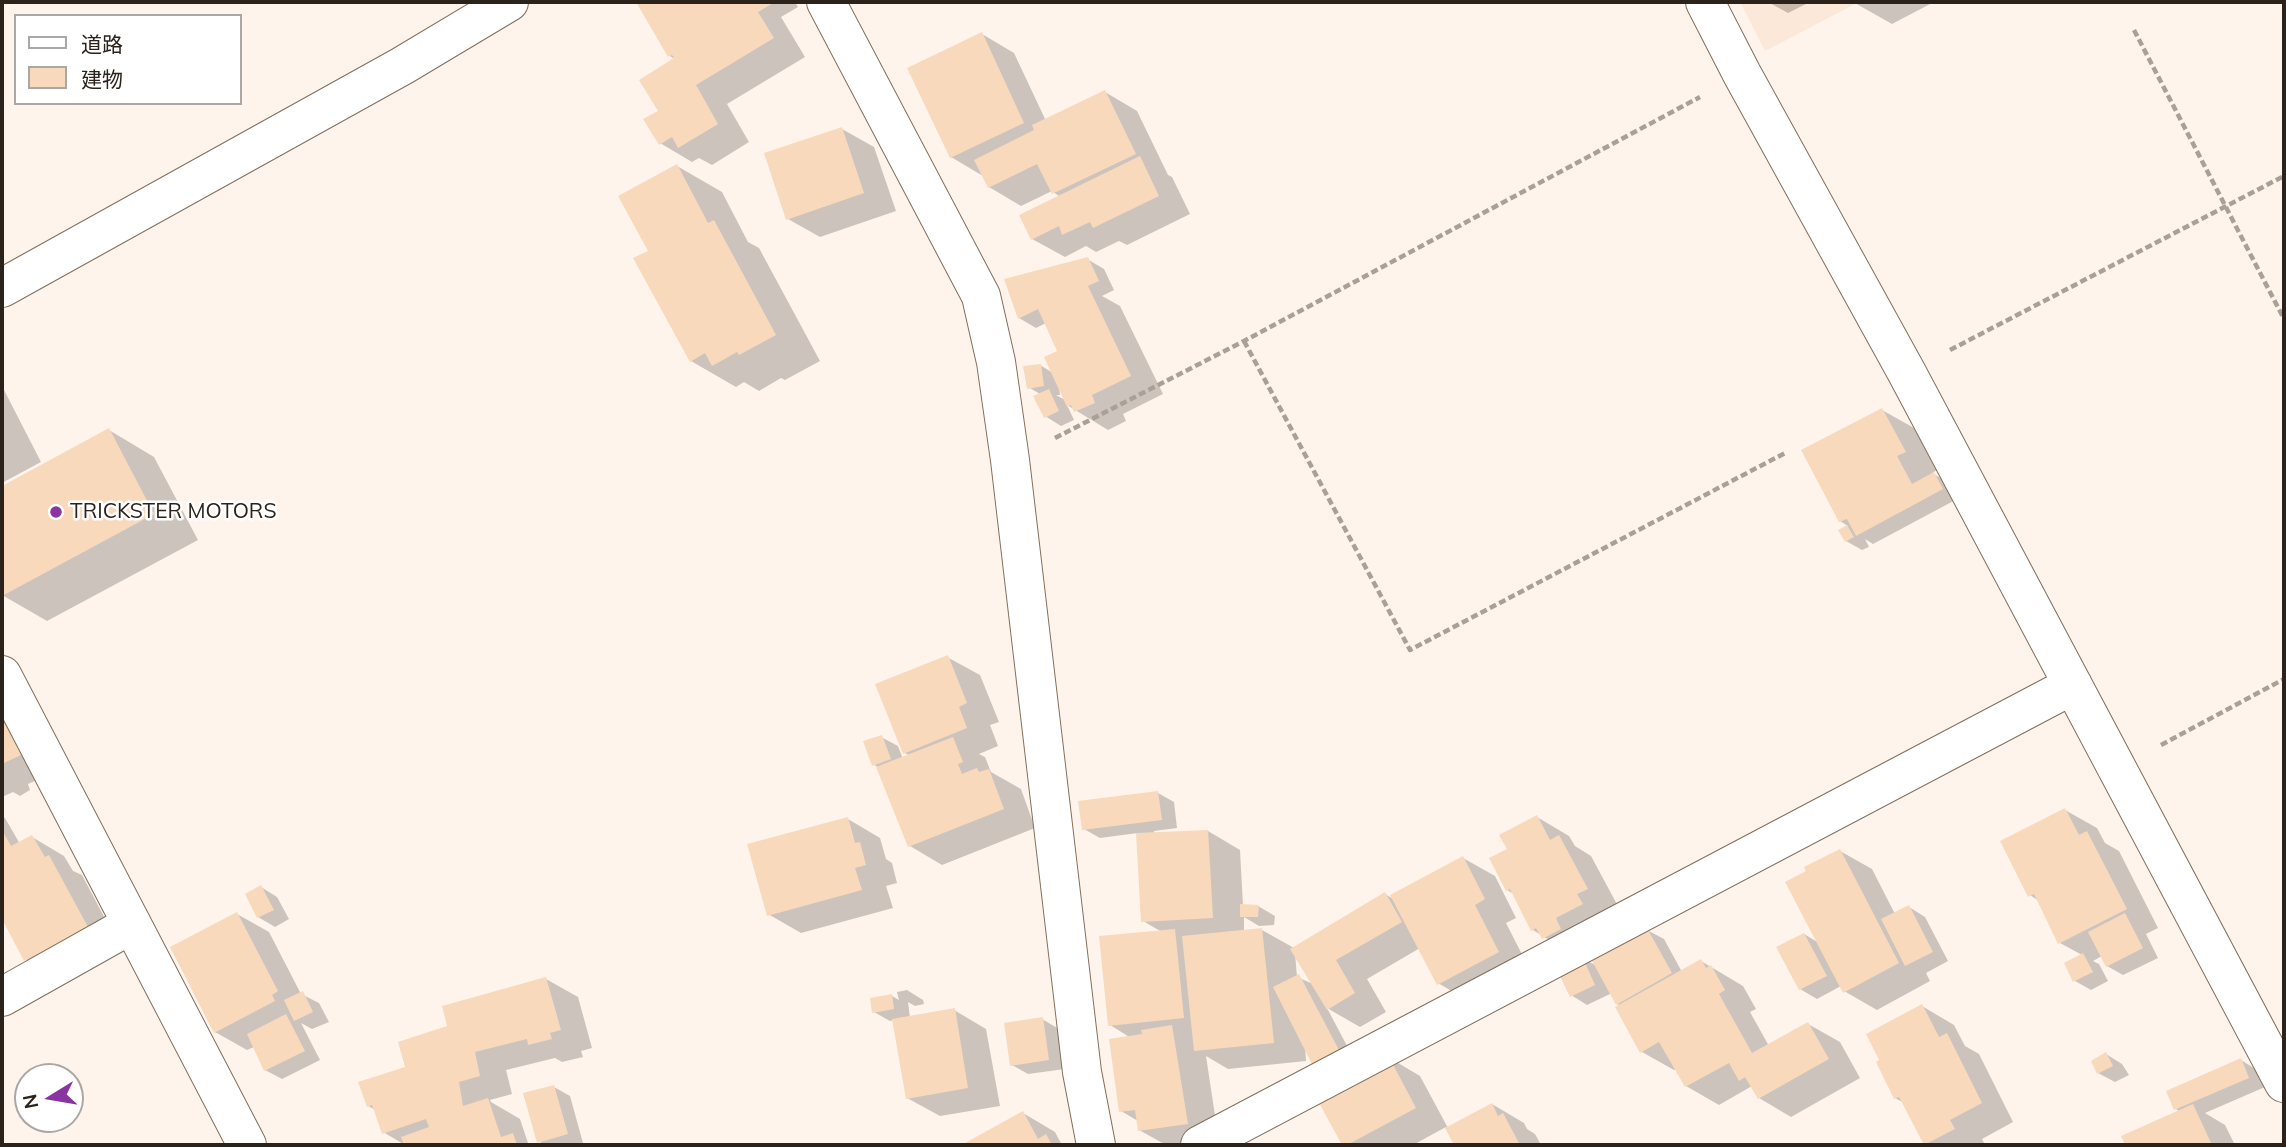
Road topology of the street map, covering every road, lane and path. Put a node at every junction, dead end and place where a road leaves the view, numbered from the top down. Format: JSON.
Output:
{"nodes":[{"id":1,"x":509,"y":2,"type":"edge"},
{"id":2,"x":826,"y":2,"type":"edge"},
{"id":3,"x":1705,"y":2,"type":"edge"},
{"id":4,"x":2134,"y":30,"type":"dead end"},
{"id":5,"x":1742,"y":74,"type":"junction"},
{"id":6,"x":2284,"y":176,"type":"edge"},
{"id":7,"x":2225,"y":206,"type":"junction"},
{"id":8,"x":2,"y":288,"type":"edge"},
{"id":9,"x":2284,"y":319,"type":"edge"},
{"id":10,"x":1244,"y":341,"type":"junction"},
{"id":11,"x":1907,"y":373,"type":"junction"},
{"id":12,"x":1787,"y":452,"type":"dead end"},
{"id":13,"x":1010,"y":460,"type":"junction"},
{"id":14,"x":2,"y":675,"type":"edge"},
{"id":15,"x":2284,"y":679,"type":"edge"},
{"id":16,"x":2073,"y":685,"type":"junction"},
{"id":17,"x":2117,"y":768,"type":"junction"},
{"id":18,"x":132,"y":924,"type":"junction"},
{"id":19,"x":2,"y":997,"type":"edge"},
{"id":20,"x":2284,"y":1083,"type":"edge"},
{"id":21,"x":247,"y":1145,"type":"edge"},
{"id":22,"x":1096,"y":1145,"type":"edge"},
{"id":23,"x":1200,"y":1145,"type":"edge"}],
"edges":[{"from":1,"to":8,"type":"street"},
{"from":2,"to":13,"type":"street"},
{"from":3,"to":5,"type":"street"},
{"from":4,"to":7,"type":"path"},
{"from":5,"to":10,"type":"path"},
{"from":5,"to":11,"type":"street"},
{"from":6,"to":7,"type":"path"},
{"from":7,"to":9,"type":"path"},
{"from":7,"to":11,"type":"path"},
{"from":10,"to":12,"type":"path"},
{"from":10,"to":13,"type":"path"},
{"from":11,"to":16,"type":"street"},
{"from":13,"to":22,"type":"street"},
{"from":14,"to":18,"type":"street"},
{"from":15,"to":17,"type":"path"},
{"from":16,"to":17,"type":"street"},
{"from":16,"to":23,"type":"street"},
{"from":17,"to":20,"type":"street"},
{"from":18,"to":19,"type":"street"},
{"from":18,"to":21,"type":"street"}]}
